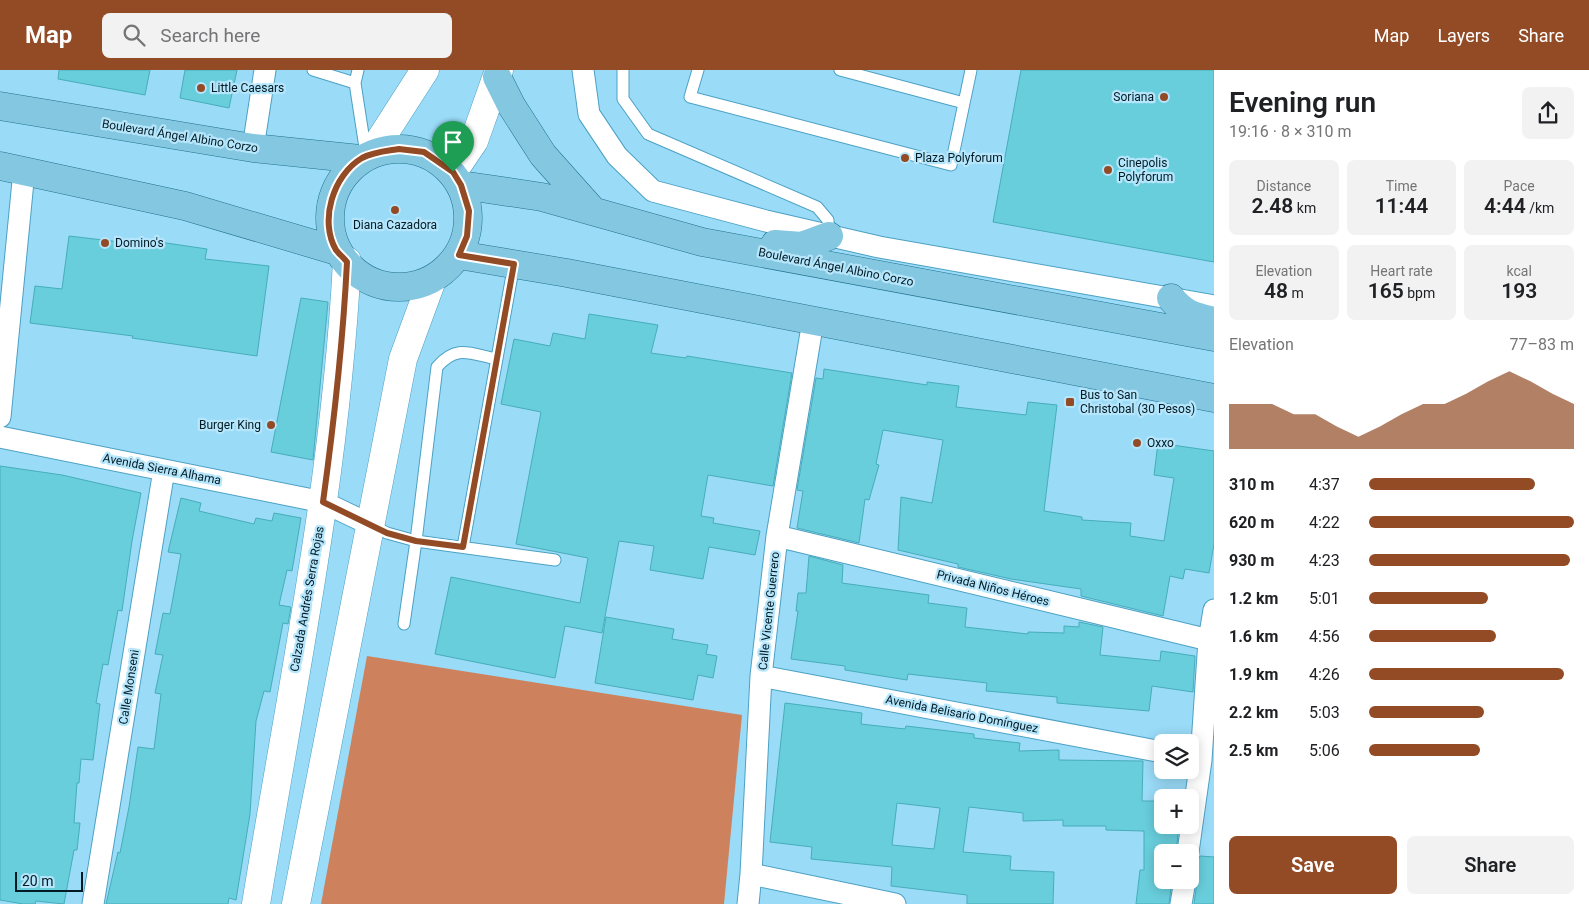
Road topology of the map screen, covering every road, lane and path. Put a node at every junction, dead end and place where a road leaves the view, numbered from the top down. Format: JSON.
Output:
{"nodes":[{"id":1,"x":265,"y":70,"type":"edge"},
{"id":2,"x":313,"y":70,"type":"edge"},
{"id":3,"x":358,"y":70,"type":"edge"},
{"id":4,"x":425,"y":70,"type":"edge"},
{"id":5,"x":583,"y":70,"type":"edge"},
{"id":6,"x":623,"y":70,"type":"edge"},
{"id":7,"x":698,"y":70,"type":"edge"},
{"id":8,"x":840,"y":70,"type":"edge"},
{"id":9,"x":972,"y":70,"type":"edge"},
{"id":10,"x":498,"y":73,"type":"edge"},
{"id":11,"x":355,"y":83,"type":"junction"},
{"id":12,"x":964,"y":103,"type":"junction"},
{"id":13,"x":0,"y":106,"type":"edge"},
{"id":14,"x":253,"y":148,"type":"junction"},
{"id":15,"x":366,"y":156,"type":"junction"},
{"id":16,"x":12,"y":169,"type":"edge"},
{"id":17,"x":457,"y":179,"type":"junction"},
{"id":18,"x":593,"y":211,"type":"junction"},
{"id":19,"x":829,"y":236,"type":"junction"},
{"id":20,"x":728,"y":246,"type":"junction"},
{"id":21,"x":459,"y":255,"type":"junction"},
{"id":22,"x":342,"y":256,"type":"junction"},
{"id":23,"x":514,"y":264,"type":"junction"},
{"id":24,"x":432,"y":280,"type":"junction"},
{"id":25,"x":1171,"y":298,"type":"junction"},
{"id":26,"x":1214,"y":306,"type":"edge"},
{"id":27,"x":814,"y":321,"type":"junction"},
{"id":28,"x":1214,"y":321,"type":"edge"},
{"id":29,"x":1214,"y":337,"type":"edge"},
{"id":30,"x":497,"y":360,"type":"junction"},
{"id":31,"x":1214,"y":398,"type":"edge"},
{"id":32,"x":0,"y":416,"type":"edge"},
{"id":33,"x":0,"y":437,"type":"edge"},
{"id":34,"x":164,"y":470,"type":"junction"},
{"id":35,"x":323,"y":502,"type":"junction"},
{"id":36,"x":369,"y":524,"type":"junction"},
{"id":37,"x":777,"y":536,"type":"junction"},
{"id":38,"x":416,"y":541,"type":"junction"},
{"id":39,"x":463,"y":547,"type":"junction"},
{"id":40,"x":555,"y":560,"type":"dead end"},
{"id":41,"x":1214,"y":610,"type":"edge"},
{"id":42,"x":404,"y":624,"type":"dead end"},
{"id":43,"x":1209,"y":640,"type":"junction"},
{"id":44,"x":761,"y":676,"type":"junction"},
{"id":45,"x":1154,"y":750,"type":"edge"},
{"id":46,"x":1202,"y":759,"type":"edge"},
{"id":47,"x":1189,"y":844,"type":"edge"},
{"id":48,"x":751,"y":874,"type":"junction"},
{"id":49,"x":1183,"y":889,"type":"edge"},
{"id":50,"x":94,"y":904,"type":"edge"},
{"id":51,"x":256,"y":904,"type":"edge"},
{"id":52,"x":296,"y":904,"type":"edge"},
{"id":53,"x":748,"y":904,"type":"edge"},
{"id":54,"x":895,"y":904,"type":"edge"},
{"id":55,"x":1181,"y":904,"type":"edge"}],
"edges":[{"from":1,"to":14,"type":"street"},
{"from":2,"to":11,"type":"lane"},
{"from":3,"to":11,"type":"lane"},
{"from":4,"to":15,"type":"main road"},
{"from":5,"to":19,"type":"street"},
{"from":6,"to":19,"type":"lane"},
{"from":7,"to":12,"type":"lane"},
{"from":8,"to":12,"type":"lane"},
{"from":9,"to":12,"type":"lane"},
{"from":10,"to":17,"type":"main road"},
{"from":10,"to":18,"type":"main road"},
{"from":11,"to":15,"type":"lane"},
{"from":13,"to":14,"type":"main road","name":"Boulevard Ángel Albino Corzo"},
{"from":14,"to":15,"type":"main road","name":"Boulevard Ángel Albino Corzo"},
{"from":15,"to":17,"type":"main road"},
{"from":15,"to":22,"type":"main road"},
{"from":16,"to":22,"type":"main road"},
{"from":16,"to":32,"type":"street"},
{"from":17,"to":18,"type":"main road","name":"Boulevard Ángel Albino Corzo"},
{"from":17,"to":21,"type":"main road"},
{"from":18,"to":20,"type":"main road","name":"Boulevard Ángel Albino Corzo"},
{"from":19,"to":20,"type":"main road"},
{"from":19,"to":25,"type":"street"},
{"from":20,"to":29,"type":"main road","name":"Boulevard Ángel Albino Corzo"},
{"from":21,"to":23,"type":"main road"},
{"from":21,"to":24,"type":"main road"},
{"from":22,"to":24,"type":"main road"},
{"from":22,"to":35,"type":"main road","name":"Calzada Andrés Serra Rojas"},
{"from":23,"to":27,"type":"main road"},
{"from":23,"to":30,"type":"lane"},
{"from":24,"to":36,"type":"main road"},
{"from":25,"to":26,"type":"street"},
{"from":25,"to":28,"type":"main road"},
{"from":27,"to":31,"type":"main road"},
{"from":27,"to":37,"type":"street","name":"Calle Vicente Guerrero"},
{"from":30,"to":38,"type":"lane"},
{"from":30,"to":39,"type":"lane"},
{"from":33,"to":34,"type":"street","name":"Avenida Sierra Alhama"},
{"from":34,"to":35,"type":"street","name":"Avenida Sierra Alhama"},
{"from":34,"to":50,"type":"street","name":"Calle Monseni"},
{"from":35,"to":36,"type":"street","name":"Avenida Sierra Alhama"},
{"from":35,"to":51,"type":"main road","name":"Calzada Andrés Serra Rojas"},
{"from":36,"to":38,"type":"lane"},
{"from":36,"to":52,"type":"main road"},
{"from":37,"to":43,"type":"street","name":"Privada Niños Héroes"},
{"from":37,"to":44,"type":"street","name":"Calle Vicente Guerrero"},
{"from":38,"to":39,"type":"lane"},
{"from":38,"to":42,"type":"lane"},
{"from":39,"to":40,"type":"lane"},
{"from":41,"to":43,"type":"street"},
{"from":43,"to":46,"type":"street"},
{"from":44,"to":45,"type":"street","name":"Avenida Belisario Domínguez"},
{"from":44,"to":48,"type":"street","name":"Calle Vicente Guerrero"},
{"from":46,"to":47,"type":"street"},
{"from":48,"to":53,"type":"street","name":"Calle Vicente Guerrero"},
{"from":48,"to":54,"type":"street"},
{"from":49,"to":55,"type":"street"}]}
